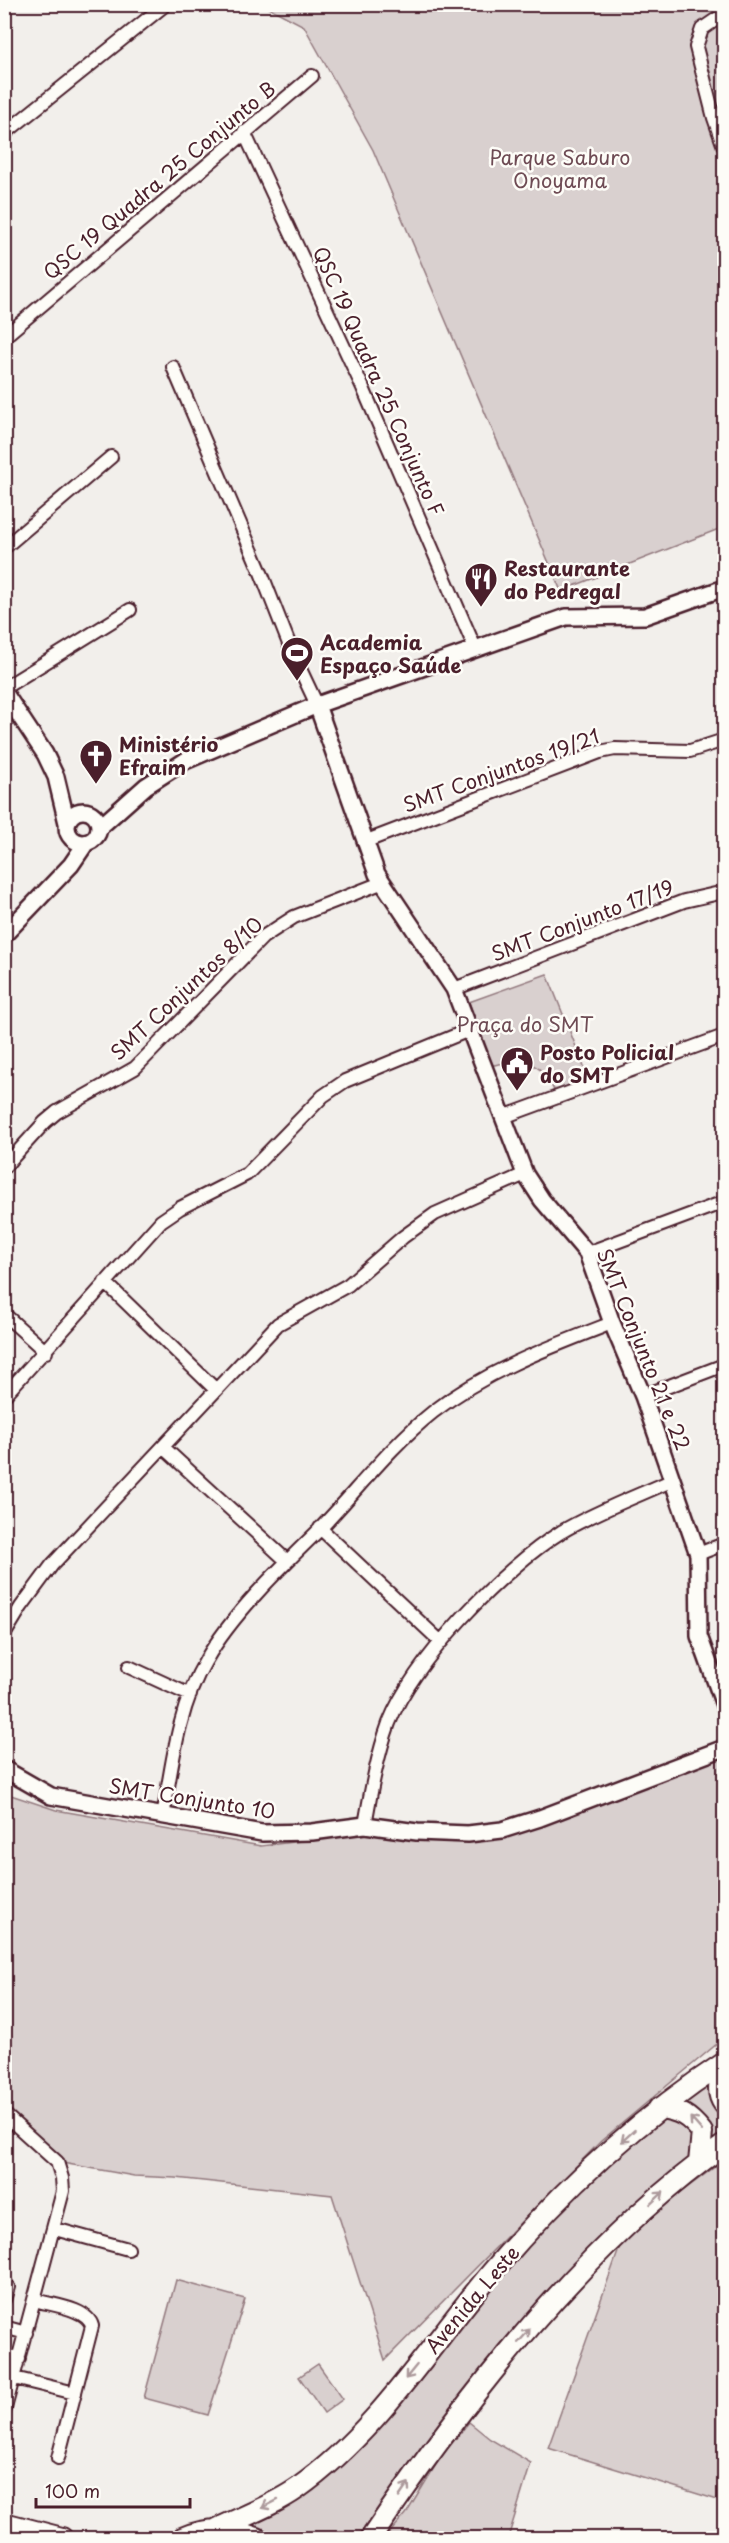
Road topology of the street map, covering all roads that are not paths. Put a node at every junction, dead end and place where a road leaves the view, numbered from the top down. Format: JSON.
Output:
{"nodes":[{"id":1,"x":166,"y":4,"type":"edge"},
{"id":2,"x":724,"y":14,"type":"edge"},
{"id":3,"x":312,"y":76,"type":"dead end"},
{"id":4,"x":244,"y":132,"type":"junction"},
{"id":5,"x":4,"y":134,"type":"edge"},
{"id":6,"x":724,"y":147,"type":"edge"},
{"id":7,"x":4,"y":337,"type":"edge"},
{"id":8,"x":173,"y":367,"type":"dead end"},
{"id":9,"x":111,"y":457,"type":"dead end"},
{"id":10,"x":4,"y":548,"type":"edge"},
{"id":11,"x":724,"y":588,"type":"edge"},
{"id":12,"x":130,"y":610,"type":"dead end"},
{"id":13,"x":475,"y":648,"type":"junction"},
{"id":14,"x":4,"y":690,"type":"edge"},
{"id":15,"x":317,"y":705,"type":"junction"},
{"id":16,"x":724,"y":740,"type":"edge"},
{"id":17,"x":56,"y":777,"type":"junction"},
{"id":18,"x":92,"y":818,"type":"junction"},
{"id":19,"x":69,"y":830,"type":"junction"},
{"id":20,"x":364,"y":842,"type":"junction"},
{"id":21,"x":86,"y":843,"type":"junction"},
{"id":22,"x":381,"y":883,"type":"junction"},
{"id":23,"x":50,"y":885,"type":"junction"},
{"id":24,"x":724,"y":892,"type":"edge"},
{"id":25,"x":4,"y":935,"type":"edge"},
{"id":26,"x":454,"y":989,"type":"junction"},
{"id":27,"x":469,"y":1030,"type":"junction"},
{"id":28,"x":724,"y":1036,"type":"edge"},
{"id":29,"x":503,"y":1118,"type":"junction"},
{"id":30,"x":4,"y":1167,"type":"edge"},
{"id":31,"x":525,"y":1174,"type":"junction"},
{"id":32,"x":724,"y":1202,"type":"edge"},
{"id":33,"x":587,"y":1253,"type":"junction"},
{"id":34,"x":105,"y":1282,"type":"junction"},
{"id":35,"x":4,"y":1314,"type":"edge"},
{"id":36,"x":612,"y":1323,"type":"junction"},
{"id":37,"x":46,"y":1352,"type":"junction"},
{"id":38,"x":724,"y":1365,"type":"edge"},
{"id":39,"x":216,"y":1390,"type":"junction"},
{"id":40,"x":4,"y":1396,"type":"edge"},
{"id":41,"x":643,"y":1396,"type":"junction"},
{"id":42,"x":164,"y":1448,"type":"junction"},
{"id":43,"x":673,"y":1480,"type":"junction"},
{"id":44,"x":320,"y":1528,"type":"junction"},
{"id":45,"x":724,"y":1544,"type":"edge"},
{"id":46,"x":698,"y":1554,"type":"junction"},
{"id":47,"x":287,"y":1561,"type":"junction"},
{"id":48,"x":4,"y":1635,"type":"edge"},
{"id":49,"x":441,"y":1642,"type":"junction"},
{"id":50,"x":129,"y":1667,"type":"dead end"},
{"id":51,"x":190,"y":1695,"type":"junction"},
{"id":52,"x":724,"y":1705,"type":"edge"},
{"id":53,"x":724,"y":1748,"type":"edge"},
{"id":54,"x":4,"y":1769,"type":"edge"},
{"id":55,"x":164,"y":1817,"type":"junction"},
{"id":56,"x":365,"y":1825,"type":"junction"},
{"id":57,"x":724,"y":2063,"type":"edge"},
{"id":58,"x":724,"y":2070,"type":"edge"},
{"id":59,"x":724,"y":2104,"type":"edge"},
{"id":60,"x":659,"y":2108,"type":"junction"},
{"id":61,"x":4,"y":2114,"type":"edge"},
{"id":62,"x":724,"y":2145,"type":"edge"},
{"id":63,"x":699,"y":2163,"type":"junction"},
{"id":64,"x":55,"y":2229,"type":"junction"},
{"id":65,"x":128,"y":2249,"type":"dead end"},
{"id":66,"x":4,"y":2281,"type":"edge"},
{"id":67,"x":4,"y":2300,"type":"edge"},
{"id":68,"x":35,"y":2300,"type":"junction"},
{"id":69,"x":4,"y":2327,"type":"edge"},
{"id":70,"x":26,"y":2333,"type":"junction"},
{"id":71,"x":4,"y":2354,"type":"edge"},
{"id":72,"x":19,"y":2358,"type":"junction"},
{"id":73,"x":14,"y":2378,"type":"junction"},
{"id":74,"x":75,"y":2393,"type":"junction"},
{"id":75,"x":4,"y":2412,"type":"edge"},
{"id":76,"x":58,"y":2458,"type":"dead end"},
{"id":77,"x":4,"y":2523,"type":"edge"},
{"id":78,"x":217,"y":2529,"type":"junction"},
{"id":79,"x":62,"y":2538,"type":"edge"},
{"id":80,"x":182,"y":2538,"type":"edge"},
{"id":81,"x":257,"y":2538,"type":"edge"},
{"id":82,"x":371,"y":2538,"type":"edge"}],
"edges":[{"from":1,"to":5,"type":"street"},
{"from":2,"to":6,"type":"street"},
{"from":3,"to":4,"type":"street","name":"QSC 19 Quadra 25 Conjunto B"},
{"from":4,"to":7,"type":"street","name":"QSC 19 Quadra 25 Conjunto B"},
{"from":4,"to":13,"type":"street","name":"QSC 19 Quadra 25 Conjunto F"},
{"from":8,"to":15,"type":"street"},
{"from":9,"to":10,"type":"street"},
{"from":11,"to":13,"type":"street"},
{"from":12,"to":14,"type":"street"},
{"from":13,"to":15,"type":"street"},
{"from":14,"to":17,"type":"street"},
{"from":15,"to":18,"type":"street"},
{"from":15,"to":20,"type":"street","name":"SMT Conjunto 21 e 22"},
{"from":16,"to":20,"type":"street","name":"SMT Conjuntos 19/21"},
{"from":17,"to":18,"type":"street"},
{"from":17,"to":19,"type":"street"},
{"from":18,"to":19,"type":"street"},
{"from":18,"to":21,"type":"street"},
{"from":19,"to":21,"type":"street"},
{"from":19,"to":23,"type":"street"},
{"from":20,"to":22,"type":"street","name":"SMT Conjunto 21 e 22"},
{"from":21,"to":23,"type":"street"},
{"from":22,"to":26,"type":"street","name":"SMT Conjunto 21 e 22"},
{"from":22,"to":30,"type":"street","name":"SMT Conjuntos 8/10"},
{"from":23,"to":25,"type":"street"},
{"from":24,"to":26,"type":"street","name":"SMT Conjunto 17/19"},
{"from":26,"to":27,"type":"street","name":"SMT Conjunto 21 e 22"},
{"from":27,"to":29,"type":"street","name":"SMT Conjunto 21 e 22"},
{"from":27,"to":34,"type":"street"},
{"from":28,"to":29,"type":"street"},
{"from":29,"to":31,"type":"street","name":"SMT Conjunto 21 e 22"},
{"from":31,"to":33,"type":"street","name":"SMT Conjunto 21 e 22"},
{"from":31,"to":39,"type":"street"},
{"from":32,"to":33,"type":"street"},
{"from":33,"to":36,"type":"street","name":"SMT Conjunto 21 e 22"},
{"from":34,"to":37,"type":"street"},
{"from":34,"to":39,"type":"street"},
{"from":35,"to":37,"type":"street"},
{"from":36,"to":41,"type":"street","name":"SMT Conjunto 21 e 22"},
{"from":36,"to":44,"type":"street"},
{"from":37,"to":40,"type":"street"},
{"from":38,"to":41,"type":"street"},
{"from":39,"to":42,"type":"street"},
{"from":41,"to":43,"type":"street","name":"SMT Conjunto 21 e 22"},
{"from":42,"to":47,"type":"street"},
{"from":42,"to":48,"type":"street"},
{"from":43,"to":46,"type":"street","name":"SMT Conjunto 21 e 22"},
{"from":43,"to":49,"type":"street"},
{"from":44,"to":47,"type":"street"},
{"from":44,"to":49,"type":"street"},
{"from":45,"to":46,"type":"street"},
{"from":46,"to":52,"type":"street","name":"SMT Conjunto 21 e 22"},
{"from":47,"to":51,"type":"street"},
{"from":49,"to":56,"type":"street"},
{"from":50,"to":51,"type":"street"},
{"from":51,"to":55,"type":"street"},
{"from":53,"to":56,"type":"street","name":"SMT Conjunto 10"},
{"from":54,"to":55,"type":"street","name":"SMT Conjunto 10"},
{"from":55,"to":56,"type":"street","name":"SMT Conjunto 10"},
{"from":57,"to":60,"type":"main road","name":"Avenida Leste"},
{"from":58,"to":59,"type":"main road"},
{"from":63,"to":60,"type":"main road","one_way":true},
{"from":60,"to":78,"type":"main road","name":"Avenida Leste","one_way":true},
{"from":61,"to":64,"type":"street"},
{"from":62,"to":63,"type":"main road"},
{"from":82,"to":63,"type":"main road","one_way":true},
{"from":64,"to":65,"type":"street"},
{"from":64,"to":68,"type":"street"},
{"from":66,"to":67,"type":"street"},
{"from":68,"to":70,"type":"street"},
{"from":68,"to":74,"type":"street"},
{"from":69,"to":70,"type":"street"},
{"from":70,"to":72,"type":"street"},
{"from":71,"to":72,"type":"street"},
{"from":72,"to":73,"type":"street"},
{"from":73,"to":74,"type":"street"},
{"from":73,"to":75,"type":"street"},
{"from":74,"to":76,"type":"street"},
{"from":77,"to":79,"type":"main road"},
{"from":78,"to":80,"type":"main road"},
{"from":78,"to":81,"type":"main road"}]}
